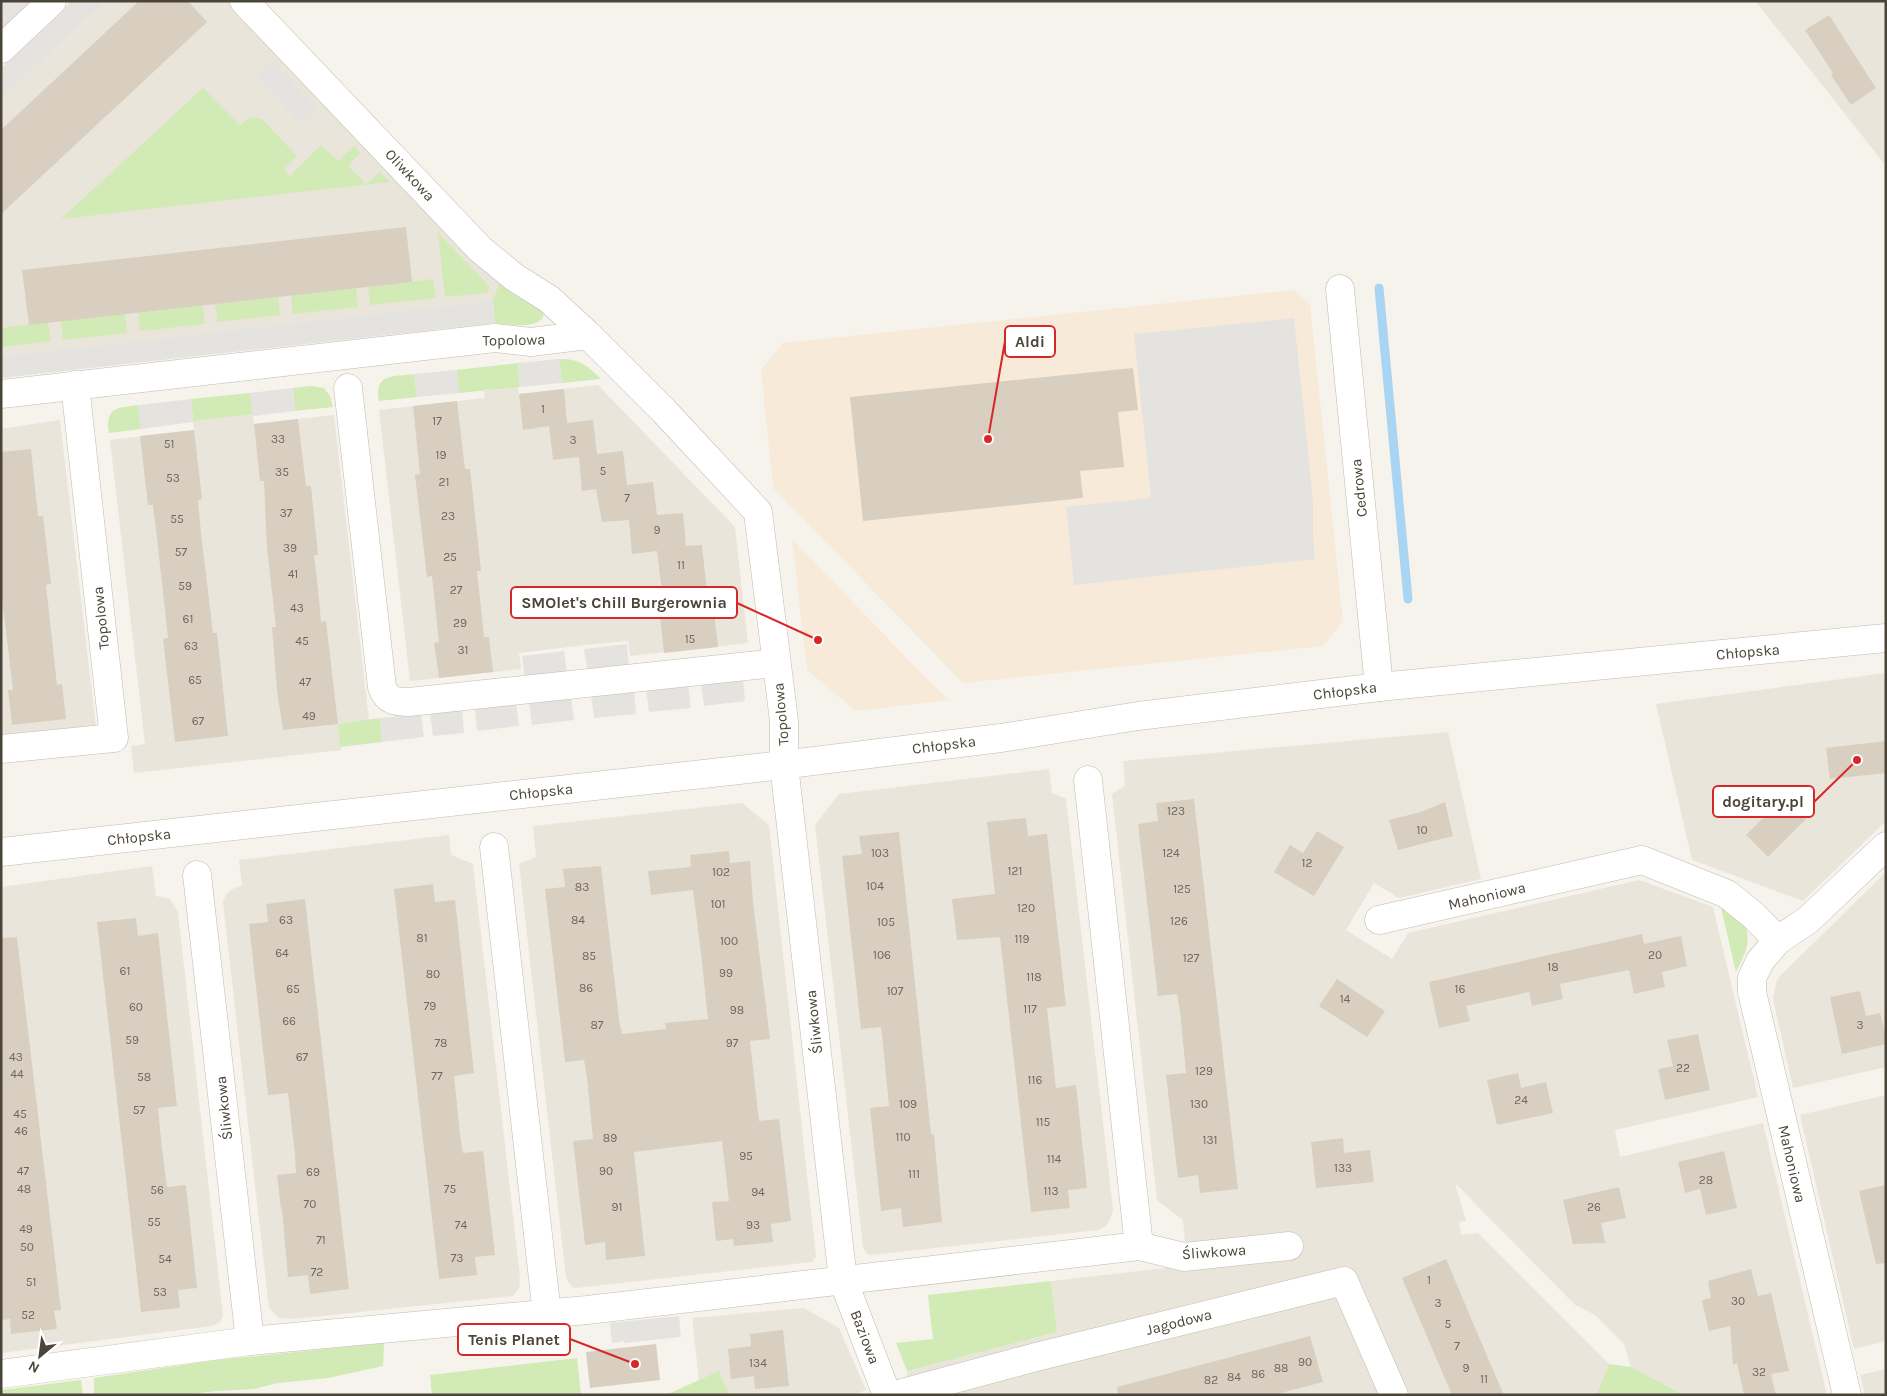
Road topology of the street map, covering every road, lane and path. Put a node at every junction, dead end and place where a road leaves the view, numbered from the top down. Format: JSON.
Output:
{"nodes":[{"id":1,"x":52,"y":1,"type":"edge"},
{"id":2,"x":244,"y":1,"type":"edge"},
{"id":3,"x":1,"y":49,"type":"edge"},
{"id":4,"x":1340,"y":289,"type":"dead end"},
{"id":5,"x":588,"y":335,"type":"junction"},
{"id":6,"x":75,"y":385,"type":"junction"},
{"id":7,"x":348,"y":388,"type":"dead end"},
{"id":8,"x":1,"y":394,"type":"edge"},
{"id":9,"x":1886,"y":638,"type":"edge"},
{"id":10,"x":776,"y":664,"type":"junction"},
{"id":11,"x":1379,"y":687,"type":"junction"},
{"id":12,"x":1,"y":749,"type":"edge"},
{"id":13,"x":784,"y":765,"type":"junction"},
{"id":14,"x":1088,"y":780,"type":"dead end"},
{"id":15,"x":1886,"y":846,"type":"edge"},
{"id":16,"x":494,"y":847,"type":"dead end"},
{"id":17,"x":1,"y":852,"type":"edge"},
{"id":18,"x":197,"y":875,"type":"dead end"},
{"id":19,"x":1379,"y":920,"type":"dead end"},
{"id":20,"x":1778,"y":940,"type":"junction"},
{"id":21,"x":1139,"y":1246,"type":"junction"},
{"id":22,"x":1290,"y":1246,"type":"dead end"},
{"id":23,"x":843,"y":1280,"type":"junction"},
{"id":24,"x":546,"y":1314,"type":"junction"},
{"id":25,"x":250,"y":1341,"type":"junction"},
{"id":26,"x":1,"y":1374,"type":"edge"},
{"id":27,"x":887,"y":1395,"type":"edge"},
{"id":28,"x":895,"y":1395,"type":"edge"},
{"id":29,"x":1394,"y":1395,"type":"edge"},
{"id":30,"x":1847,"y":1395,"type":"edge"}],
"edges":[{"from":1,"to":3,"type":"street"},
{"from":2,"to":5,"type":"street","name":"Oliwkowa"},
{"from":4,"to":11,"type":"street","name":"Cedrowa"},
{"from":5,"to":6,"type":"street","name":"Topolowa"},
{"from":5,"to":10,"type":"street","name":"Topolowa"},
{"from":6,"to":8,"type":"street","name":"Topolowa"},
{"from":6,"to":12,"type":"street","name":"Topolowa"},
{"from":7,"to":10,"type":"street","name":"Topolowa"},
{"from":9,"to":11,"type":"street","name":"Chłopska"},
{"from":10,"to":13,"type":"street","name":"Topolowa"},
{"from":11,"to":13,"type":"street","name":"Chłopska"},
{"from":13,"to":17,"type":"street","name":"Chłopska"},
{"from":13,"to":23,"type":"street","name":"Śliwkowa"},
{"from":14,"to":21,"type":"street"},
{"from":15,"to":20,"type":"street","name":"Mahoniowa"},
{"from":16,"to":24,"type":"street"},
{"from":18,"to":25,"type":"street","name":"Śliwkowa"},
{"from":19,"to":20,"type":"street","name":"Mahoniowa"},
{"from":20,"to":30,"type":"street","name":"Mahoniowa"},
{"from":21,"to":22,"type":"street","name":"Śliwkowa"},
{"from":21,"to":23,"type":"street","name":"Śliwkowa"},
{"from":23,"to":24,"type":"street","name":"Śliwkowa"},
{"from":23,"to":27,"type":"street","name":"Baziowa"},
{"from":24,"to":25,"type":"street","name":"Śliwkowa"},
{"from":25,"to":26,"type":"street","name":"Śliwkowa"},
{"from":28,"to":29,"type":"street","name":"Jagodowa"}]}
